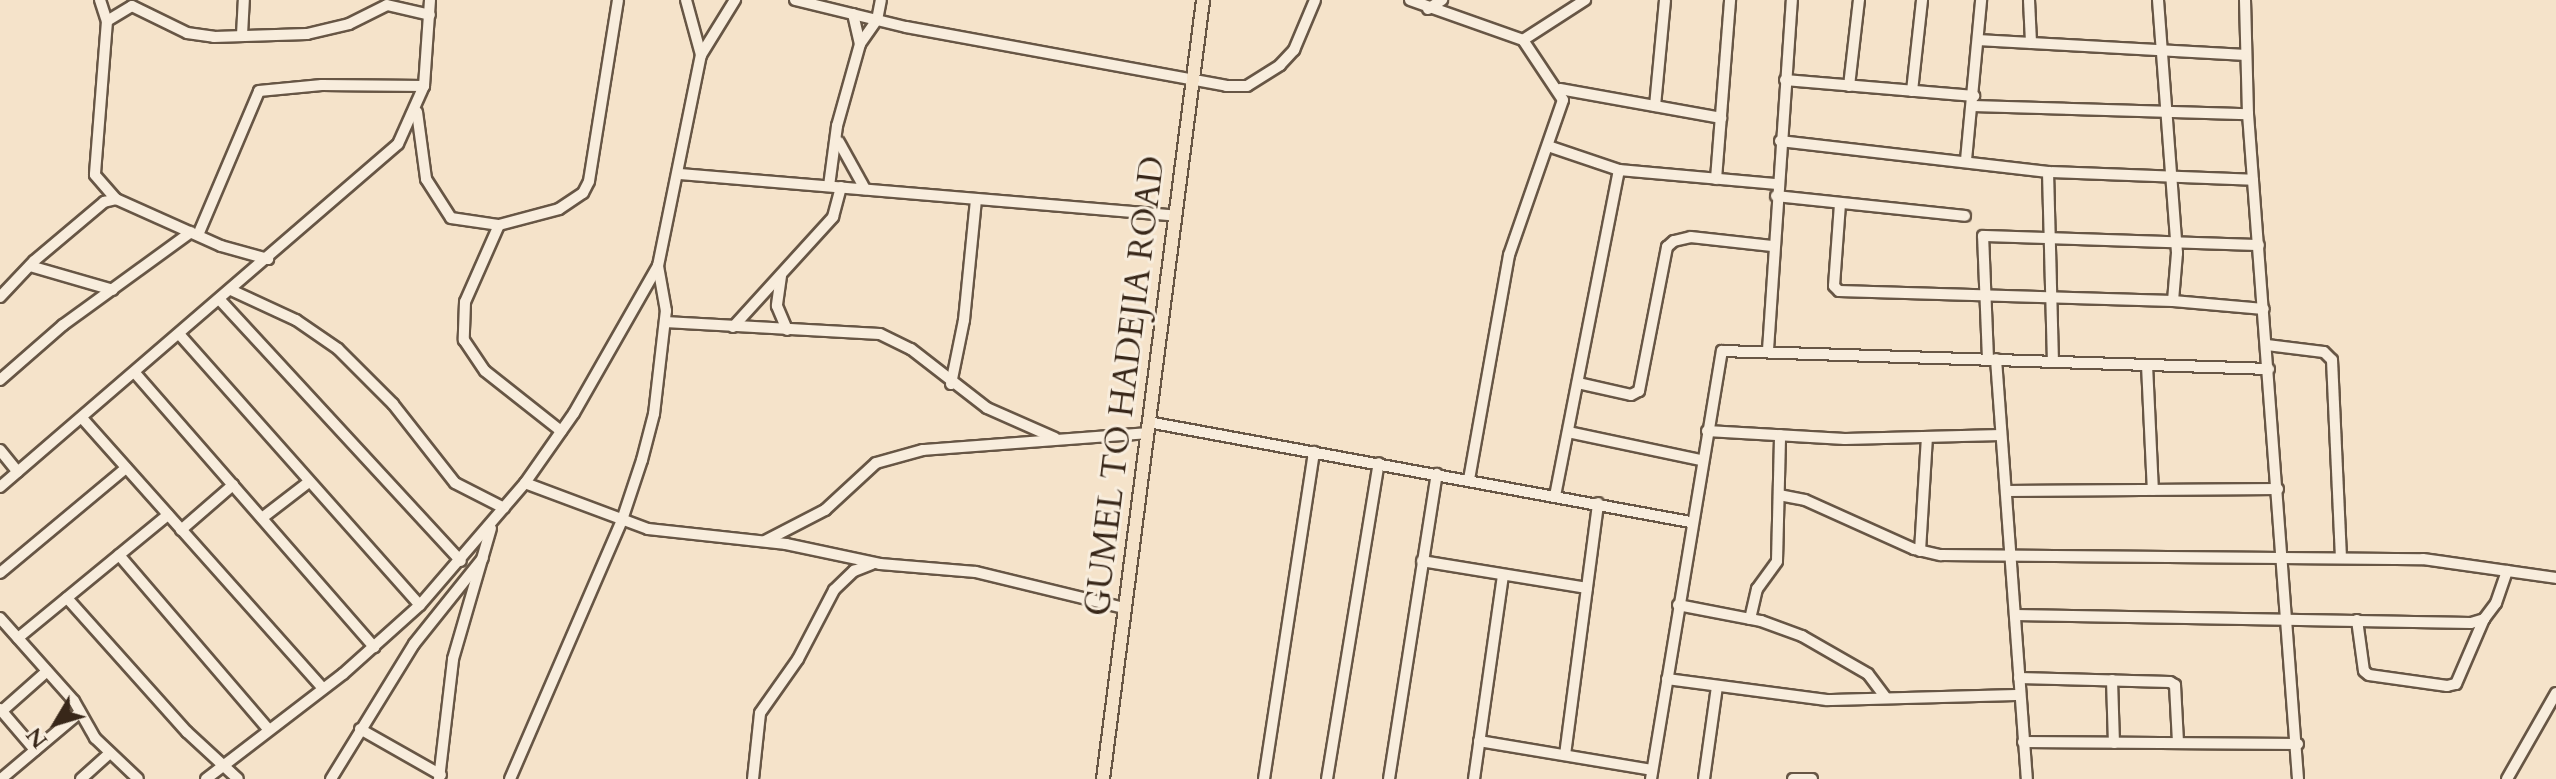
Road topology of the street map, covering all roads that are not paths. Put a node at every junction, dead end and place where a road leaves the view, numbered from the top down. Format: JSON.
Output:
{"nodes":[{"id":1,"x":100,"y":0,"type":"edge"},
{"id":2,"x":244,"y":0,"type":"edge"},
{"id":3,"x":430,"y":0,"type":"edge"},
{"id":4,"x":618,"y":0,"type":"edge"},
{"id":5,"x":686,"y":0,"type":"edge"},
{"id":6,"x":735,"y":0,"type":"edge"},
{"id":7,"x":795,"y":0,"type":"edge"},
{"id":8,"x":881,"y":0,"type":"edge"},
{"id":9,"x":1203,"y":0,"type":"edge"},
{"id":10,"x":1315,"y":0,"type":"edge"},
{"id":11,"x":1410,"y":0,"type":"edge"},
{"id":12,"x":1442,"y":0,"type":"edge"},
{"id":13,"x":1585,"y":0,"type":"edge"},
{"id":14,"x":1665,"y":0,"type":"edge"},
{"id":15,"x":1730,"y":0,"type":"edge"},
{"id":16,"x":1792,"y":0,"type":"edge"},
{"id":17,"x":1859,"y":0,"type":"edge"},
{"id":18,"x":1922,"y":0,"type":"edge"},
{"id":19,"x":1981,"y":0,"type":"edge"},
{"id":20,"x":2029,"y":0,"type":"edge"},
{"id":21,"x":2158,"y":0,"type":"edge"},
{"id":22,"x":2245,"y":0,"type":"edge"},
{"id":23,"x":134,"y":3,"type":"edge"},
{"id":24,"x":1428,"y":9,"type":"junction"},
{"id":25,"x":853,"y":14,"type":"junction"},
{"id":26,"x":430,"y":15,"type":"junction"},
{"id":27,"x":877,"y":20,"type":"junction"},
{"id":28,"x":107,"y":21,"type":"junction"},
{"id":29,"x":242,"y":35,"type":"junction"},
{"id":30,"x":1523,"y":40,"type":"junction"},
{"id":31,"x":1978,"y":40,"type":"junction"},
{"id":32,"x":2031,"y":43,"type":"junction"},
{"id":33,"x":860,"y":44,"type":"junction"},
{"id":34,"x":2159,"y":48,"type":"junction"},
{"id":35,"x":701,"y":55,"type":"junction"},
{"id":36,"x":2246,"y":55,"type":"junction"},
{"id":37,"x":1193,"y":80,"type":"junction"},
{"id":38,"x":1785,"y":80,"type":"junction"},
{"id":39,"x":424,"y":86,"type":"junction"},
{"id":40,"x":1849,"y":86,"type":"junction"},
{"id":41,"x":1560,"y":89,"type":"junction"},
{"id":42,"x":1912,"y":91,"type":"junction"},
{"id":43,"x":1973,"y":101,"type":"junction"},
{"id":44,"x":1655,"y":106,"type":"junction"},
{"id":45,"x":417,"y":110,"type":"junction"},
{"id":46,"x":2164,"y":114,"type":"junction"},
{"id":47,"x":2248,"y":114,"type":"junction"},
{"id":48,"x":1721,"y":118,"type":"junction"},
{"id":49,"x":1780,"y":141,"type":"junction"},
{"id":50,"x":839,"y":142,"type":"junction"},
{"id":51,"x":1548,"y":146,"type":"junction"},
{"id":52,"x":1966,"y":160,"type":"junction"},
{"id":53,"x":1619,"y":170,"type":"junction"},
{"id":54,"x":2048,"y":172,"type":"junction"},
{"id":55,"x":679,"y":174,"type":"junction"},
{"id":56,"x":2169,"y":177,"type":"junction"},
{"id":57,"x":1716,"y":179,"type":"junction"},
{"id":58,"x":2253,"y":180,"type":"junction"},
{"id":59,"x":1777,"y":184,"type":"junction"},
{"id":60,"x":835,"y":187,"type":"junction"},
{"id":61,"x":865,"y":189,"type":"junction"},
{"id":62,"x":1776,"y":196,"type":"junction"},
{"id":63,"x":116,"y":199,"type":"junction"},
{"id":64,"x":976,"y":200,"type":"junction"},
{"id":65,"x":1840,"y":204,"type":"junction"},
{"id":66,"x":1175,"y":216,"type":"junction"},
{"id":67,"x":1965,"y":216,"type":"dead end"},
{"id":68,"x":499,"y":225,"type":"junction"},
{"id":69,"x":194,"y":234,"type":"junction"},
{"id":70,"x":2049,"y":237,"type":"junction"},
{"id":71,"x":2176,"y":241,"type":"junction"},
{"id":72,"x":2259,"y":245,"type":"junction"},
{"id":73,"x":1772,"y":246,"type":"junction"},
{"id":74,"x":268,"y":259,"type":"junction"},
{"id":75,"x":30,"y":266,"type":"junction"},
{"id":76,"x":658,"y":266,"type":"junction"},
{"id":77,"x":782,"y":274,"type":"junction"},
{"id":78,"x":113,"y":290,"type":"junction"},
{"id":79,"x":231,"y":290,"type":"junction"},
{"id":80,"x":1984,"y":295,"type":"junction"},
{"id":81,"x":0,"y":297,"type":"edge"},
{"id":82,"x":2055,"y":297,"type":"junction"},
{"id":83,"x":220,"y":300,"type":"junction"},
{"id":84,"x":2173,"y":301,"type":"junction"},
{"id":85,"x":2264,"y":309,"type":"junction"},
{"id":86,"x":665,"y":322,"type":"junction"},
{"id":87,"x":733,"y":327,"type":"junction"},
{"id":88,"x":787,"y":330,"type":"junction"},
{"id":89,"x":180,"y":335,"type":"junction"},
{"id":90,"x":2267,"y":345,"type":"junction"},
{"id":91,"x":1768,"y":350,"type":"junction"},
{"id":92,"x":1992,"y":359,"type":"junction"},
{"id":93,"x":2053,"y":361,"type":"junction"},
{"id":94,"x":2147,"y":365,"type":"junction"},
{"id":95,"x":2269,"y":369,"type":"junction"},
{"id":96,"x":135,"y":373,"type":"junction"},
{"id":97,"x":0,"y":380,"type":"edge"},
{"id":98,"x":1578,"y":383,"type":"junction"},
{"id":99,"x":951,"y":384,"type":"junction"},
{"id":100,"x":82,"y":418,"type":"junction"},
{"id":101,"x":1148,"y":428,"type":"junction"},
{"id":102,"x":561,"y":431,"type":"junction"},
{"id":103,"x":1707,"y":431,"type":"junction"},
{"id":104,"x":1568,"y":432,"type":"junction"},
{"id":105,"x":1780,"y":435,"type":"junction"},
{"id":106,"x":2001,"y":435,"type":"junction"},
{"id":107,"x":1927,"y":437,"type":"junction"},
{"id":108,"x":1055,"y":438,"type":"junction"},
{"id":109,"x":0,"y":450,"type":"edge"},
{"id":110,"x":1314,"y":452,"type":"junction"},
{"id":111,"x":1701,"y":460,"type":"junction"},
{"id":112,"x":1379,"y":463,"type":"junction"},
{"id":113,"x":126,"y":468,"type":"junction"},
{"id":114,"x":18,"y":472,"type":"junction"},
{"id":115,"x":1437,"y":474,"type":"junction"},
{"id":116,"x":1469,"y":480,"type":"junction"},
{"id":117,"x":309,"y":482,"type":"junction"},
{"id":118,"x":525,"y":483,"type":"junction"},
{"id":119,"x":233,"y":485,"type":"junction"},
{"id":120,"x":0,"y":487,"type":"edge"},
{"id":121,"x":2278,"y":489,"type":"junction"},
{"id":122,"x":2153,"y":490,"type":"junction"},
{"id":123,"x":2006,"y":491,"type":"junction"},
{"id":124,"x":1779,"y":495,"type":"junction"},
{"id":125,"x":1555,"y":496,"type":"junction"},
{"id":126,"x":1598,"y":503,"type":"junction"},
{"id":127,"x":504,"y":508,"type":"junction"},
{"id":128,"x":168,"y":515,"type":"junction"},
{"id":129,"x":262,"y":518,"type":"junction"},
{"id":130,"x":622,"y":520,"type":"junction"},
{"id":131,"x":493,"y":522,"type":"junction"},
{"id":132,"x":1690,"y":522,"type":"junction"},
{"id":133,"x":181,"y":530,"type":"junction"},
{"id":134,"x":765,"y":541,"type":"junction"},
{"id":135,"x":1920,"y":551,"type":"junction"},
{"id":136,"x":2011,"y":552,"type":"junction"},
{"id":137,"x":119,"y":555,"type":"junction"},
{"id":138,"x":2281,"y":557,"type":"junction"},
{"id":139,"x":2341,"y":557,"type":"junction"},
{"id":140,"x":483,"y":558,"type":"junction"},
{"id":141,"x":461,"y":561,"type":"junction"},
{"id":142,"x":1422,"y":561,"type":"junction"},
{"id":143,"x":874,"y":563,"type":"junction"},
{"id":144,"x":2507,"y":571,"type":"junction"},
{"id":145,"x":0,"y":573,"type":"edge"},
{"id":146,"x":1503,"y":576,"type":"junction"},
{"id":147,"x":2556,"y":578,"type":"edge"},
{"id":148,"x":1587,"y":588,"type":"junction"},
{"id":149,"x":67,"y":598,"type":"junction"},
{"id":150,"x":420,"y":605,"type":"junction"},
{"id":151,"x":1678,"y":605,"type":"junction"},
{"id":152,"x":1124,"y":608,"type":"junction"},
{"id":153,"x":2015,"y":615,"type":"junction"},
{"id":154,"x":0,"y":618,"type":"edge"},
{"id":155,"x":1750,"y":619,"type":"junction"},
{"id":156,"x":2484,"y":619,"type":"junction"},
{"id":157,"x":2357,"y":620,"type":"junction"},
{"id":158,"x":2287,"y":623,"type":"junction"},
{"id":159,"x":18,"y":638,"type":"junction"},
{"id":160,"x":374,"y":647,"type":"junction"},
{"id":161,"x":47,"y":671,"type":"junction"},
{"id":162,"x":2019,"y":678,"type":"junction"},
{"id":163,"x":1667,"y":679,"type":"junction"},
{"id":164,"x":2112,"y":680,"type":"junction"},
{"id":165,"x":321,"y":686,"type":"junction"},
{"id":166,"x":1717,"y":687,"type":"junction"},
{"id":167,"x":2556,"y":693,"type":"edge"},
{"id":168,"x":2020,"y":695,"type":"junction"},
{"id":169,"x":1886,"y":698,"type":"junction"},
{"id":170,"x":1,"y":710,"type":"edge"},
{"id":171,"x":78,"y":714,"type":"junction"},
{"id":172,"x":268,"y":729,"type":"junction"},
{"id":173,"x":360,"y":729,"type":"junction"},
{"id":174,"x":1479,"y":741,"type":"junction"},
{"id":175,"x":2023,"y":742,"type":"junction"},
{"id":176,"x":2114,"y":743,"type":"junction"},
{"id":177,"x":2178,"y":743,"type":"junction"},
{"id":178,"x":2298,"y":744,"type":"junction"},
{"id":179,"x":35,"y":750,"type":"junction"},
{"id":180,"x":110,"y":753,"type":"junction"},
{"id":181,"x":1565,"y":755,"type":"junction"},
{"id":182,"x":222,"y":766,"type":"junction"},
{"id":183,"x":1652,"y":774,"type":"edge"},
{"id":184,"x":440,"y":777,"type":"edge"},
{"id":185,"x":333,"y":778,"type":"edge"},
{"id":186,"x":1,"y":779,"type":"edge"},
{"id":187,"x":81,"y":779,"type":"edge"},
{"id":188,"x":138,"y":779,"type":"edge"},
{"id":189,"x":206,"y":779,"type":"edge"},
{"id":190,"x":238,"y":779,"type":"edge"},
{"id":191,"x":510,"y":779,"type":"edge"},
{"id":192,"x":753,"y":779,"type":"edge"},
{"id":193,"x":1103,"y":779,"type":"edge"},
{"id":194,"x":1264,"y":779,"type":"edge"},
{"id":195,"x":1327,"y":779,"type":"edge"},
{"id":196,"x":1389,"y":779,"type":"edge"},
{"id":197,"x":1474,"y":779,"type":"edge"},
{"id":198,"x":1704,"y":779,"type":"edge"},
{"id":199,"x":1793,"y":779,"type":"edge"},
{"id":200,"x":1812,"y":779,"type":"edge"},
{"id":201,"x":2027,"y":779,"type":"edge"},
{"id":202,"x":2298,"y":779,"type":"edge"},
{"id":203,"x":2507,"y":779,"type":"edge"}],
"edges":[{"from":1,"to":28,"type":"street"},
{"from":2,"to":29,"type":"street"},
{"from":3,"to":26,"type":"street"},
{"from":4,"to":68,"type":"street"},
{"from":5,"to":35,"type":"street"},
{"from":6,"to":35,"type":"street"},
{"from":7,"to":25,"type":"street"},
{"from":8,"to":27,"type":"street"},
{"from":9,"to":37,"type":"main road","name":"GUMEL TO HADEJIA ROAD"},
{"from":10,"to":37,"type":"street"},
{"from":11,"to":24,"type":"street"},
{"from":12,"to":24,"type":"street"},
{"from":13,"to":30,"type":"street"},
{"from":14,"to":44,"type":"street"},
{"from":15,"to":48,"type":"street"},
{"from":16,"to":38,"type":"street"},
{"from":17,"to":40,"type":"street"},
{"from":18,"to":42,"type":"street"},
{"from":19,"to":31,"type":"street"},
{"from":20,"to":32,"type":"street"},
{"from":21,"to":34,"type":"street"},
{"from":22,"to":36,"type":"street"},
{"from":23,"to":28,"type":"street"},
{"from":23,"to":29,"type":"street"},
{"from":24,"to":30,"type":"street"},
{"from":25,"to":27,"type":"street"},
{"from":25,"to":33,"type":"street"},
{"from":26,"to":29,"type":"street"},
{"from":26,"to":39,"type":"street"},
{"from":27,"to":33,"type":"street"},
{"from":27,"to":37,"type":"street"},
{"from":28,"to":63,"type":"street"},
{"from":30,"to":41,"type":"street"},
{"from":31,"to":32,"type":"street"},
{"from":31,"to":43,"type":"street"},
{"from":32,"to":34,"type":"street"},
{"from":33,"to":50,"type":"street"},
{"from":34,"to":36,"type":"street"},
{"from":34,"to":46,"type":"street"},
{"from":35,"to":55,"type":"street"},
{"from":36,"to":47,"type":"street"},
{"from":37,"to":66,"type":"main road","name":"GUMEL TO HADEJIA ROAD"},
{"from":38,"to":40,"type":"street"},
{"from":38,"to":49,"type":"street"},
{"from":39,"to":45,"type":"street"},
{"from":39,"to":69,"type":"street"},
{"from":40,"to":42,"type":"street"},
{"from":41,"to":44,"type":"street"},
{"from":41,"to":51,"type":"street"},
{"from":42,"to":43,"type":"street"},
{"from":43,"to":46,"type":"street"},
{"from":43,"to":52,"type":"street"},
{"from":44,"to":48,"type":"street"},
{"from":45,"to":68,"type":"street"},
{"from":45,"to":74,"type":"street"},
{"from":46,"to":47,"type":"street"},
{"from":46,"to":56,"type":"street"},
{"from":47,"to":58,"type":"street"},
{"from":48,"to":57,"type":"street"},
{"from":49,"to":52,"type":"street"},
{"from":49,"to":59,"type":"street"},
{"from":50,"to":60,"type":"street"},
{"from":50,"to":61,"type":"street"},
{"from":51,"to":53,"type":"street"},
{"from":51,"to":116,"type":"street"},
{"from":52,"to":54,"type":"street"},
{"from":53,"to":57,"type":"street"},
{"from":53,"to":98,"type":"street"},
{"from":54,"to":56,"type":"street"},
{"from":54,"to":70,"type":"street"},
{"from":55,"to":60,"type":"street"},
{"from":55,"to":76,"type":"street"},
{"from":56,"to":58,"type":"street"},
{"from":56,"to":71,"type":"street"},
{"from":57,"to":59,"type":"street"},
{"from":58,"to":72,"type":"street"},
{"from":59,"to":62,"type":"street"},
{"from":60,"to":61,"type":"street"},
{"from":60,"to":77,"type":"street"},
{"from":61,"to":64,"type":"street"},
{"from":62,"to":65,"type":"street"},
{"from":62,"to":73,"type":"street"},
{"from":63,"to":69,"type":"street"},
{"from":63,"to":75,"type":"street"},
{"from":64,"to":66,"type":"street"},
{"from":64,"to":99,"type":"street"},
{"from":65,"to":67,"type":"street"},
{"from":65,"to":80,"type":"street"},
{"from":66,"to":101,"type":"main road","name":"GUMEL TO HADEJIA ROAD"},
{"from":68,"to":102,"type":"street"},
{"from":69,"to":74,"type":"street"},
{"from":69,"to":78,"type":"street"},
{"from":70,"to":71,"type":"street"},
{"from":70,"to":80,"type":"street"},
{"from":70,"to":82,"type":"street"},
{"from":71,"to":72,"type":"street"},
{"from":71,"to":84,"type":"street"},
{"from":72,"to":85,"type":"street"},
{"from":73,"to":91,"type":"street"},
{"from":73,"to":98,"type":"street"},
{"from":74,"to":79,"type":"street"},
{"from":75,"to":78,"type":"street"},
{"from":75,"to":81,"type":"street"},
{"from":76,"to":86,"type":"street"},
{"from":76,"to":102,"type":"street"},
{"from":77,"to":87,"type":"street"},
{"from":77,"to":88,"type":"street"},
{"from":78,"to":97,"type":"street"},
{"from":79,"to":83,"type":"street"},
{"from":79,"to":127,"type":"street"},
{"from":80,"to":82,"type":"street"},
{"from":80,"to":92,"type":"street"},
{"from":82,"to":84,"type":"street"},
{"from":82,"to":93,"type":"street"},
{"from":83,"to":89,"type":"street"},
{"from":83,"to":141,"type":"street"},
{"from":84,"to":85,"type":"street"},
{"from":85,"to":90,"type":"street"},
{"from":86,"to":87,"type":"street"},
{"from":86,"to":130,"type":"street"},
{"from":87,"to":88,"type":"street"},
{"from":88,"to":99,"type":"street"},
{"from":89,"to":96,"type":"street"},
{"from":89,"to":117,"type":"street"},
{"from":90,"to":95,"type":"street"},
{"from":90,"to":139,"type":"street"},
{"from":91,"to":92,"type":"street"},
{"from":91,"to":103,"type":"street"},
{"from":92,"to":93,"type":"street"},
{"from":92,"to":106,"type":"street"},
{"from":93,"to":94,"type":"street"},
{"from":94,"to":95,"type":"street"},
{"from":94,"to":122,"type":"street"},
{"from":95,"to":121,"type":"street"},
{"from":96,"to":100,"type":"street"},
{"from":96,"to":119,"type":"street"},
{"from":98,"to":104,"type":"street"},
{"from":99,"to":108,"type":"street"},
{"from":100,"to":113,"type":"street"},
{"from":100,"to":114,"type":"street"},
{"from":101,"to":108,"type":"street"},
{"from":101,"to":110,"type":"street"},
{"from":101,"to":152,"type":"main road","name":"GUMEL TO HADEJIA ROAD"},
{"from":102,"to":118,"type":"street"},
{"from":103,"to":105,"type":"street"},
{"from":103,"to":111,"type":"street"},
{"from":104,"to":111,"type":"street"},
{"from":104,"to":125,"type":"street"},
{"from":105,"to":107,"type":"street"},
{"from":105,"to":124,"type":"street"},
{"from":106,"to":107,"type":"street"},
{"from":106,"to":123,"type":"street"},
{"from":107,"to":135,"type":"street"},
{"from":108,"to":134,"type":"street"},
{"from":109,"to":114,"type":"street"},
{"from":110,"to":112,"type":"street"},
{"from":110,"to":194,"type":"street"},
{"from":111,"to":132,"type":"street"},
{"from":112,"to":115,"type":"street"},
{"from":112,"to":195,"type":"street"},
{"from":113,"to":128,"type":"street"},
{"from":113,"to":145,"type":"street"},
{"from":114,"to":120,"type":"street"},
{"from":115,"to":116,"type":"street"},
{"from":115,"to":142,"type":"street"},
{"from":116,"to":125,"type":"street"},
{"from":117,"to":129,"type":"street"},
{"from":117,"to":150,"type":"street"},
{"from":118,"to":127,"type":"street"},
{"from":118,"to":130,"type":"street"},
{"from":119,"to":129,"type":"street"},
{"from":119,"to":133,"type":"street"},
{"from":121,"to":122,"type":"street"},
{"from":121,"to":138,"type":"street"},
{"from":122,"to":123,"type":"street"},
{"from":123,"to":136,"type":"street"},
{"from":124,"to":135,"type":"street"},
{"from":124,"to":155,"type":"street"},
{"from":125,"to":126,"type":"street"},
{"from":126,"to":132,"type":"street"},
{"from":126,"to":148,"type":"street"},
{"from":127,"to":131,"type":"street"},
{"from":128,"to":133,"type":"street"},
{"from":128,"to":137,"type":"street"},
{"from":129,"to":160,"type":"street"},
{"from":130,"to":134,"type":"street"},
{"from":130,"to":191,"type":"street"},
{"from":131,"to":140,"type":"street"},
{"from":131,"to":141,"type":"street"},
{"from":132,"to":151,"type":"street"},
{"from":133,"to":165,"type":"street"},
{"from":134,"to":143,"type":"street"},
{"from":135,"to":136,"type":"street"},
{"from":136,"to":138,"type":"street"},
{"from":136,"to":153,"type":"street"},
{"from":137,"to":149,"type":"street"},
{"from":137,"to":172,"type":"street"},
{"from":138,"to":139,"type":"street"},
{"from":138,"to":158,"type":"street"},
{"from":139,"to":144,"type":"street"},
{"from":140,"to":173,"type":"street"},
{"from":140,"to":184,"type":"street"},
{"from":141,"to":150,"type":"street"},
{"from":142,"to":146,"type":"street"},
{"from":142,"to":196,"type":"street"},
{"from":143,"to":152,"type":"street"},
{"from":143,"to":192,"type":"street"},
{"from":144,"to":147,"type":"street"},
{"from":144,"to":156,"type":"street"},
{"from":146,"to":148,"type":"street"},
{"from":146,"to":174,"type":"street"},
{"from":148,"to":181,"type":"street"},
{"from":149,"to":159,"type":"street"},
{"from":149,"to":182,"type":"street"},
{"from":150,"to":160,"type":"street"},
{"from":151,"to":155,"type":"street"},
{"from":151,"to":163,"type":"street"},
{"from":152,"to":193,"type":"main road","name":"GUMEL TO HADEJIA ROAD"},
{"from":153,"to":158,"type":"street"},
{"from":153,"to":162,"type":"street"},
{"from":154,"to":159,"type":"street"},
{"from":155,"to":169,"type":"street"},
{"from":156,"to":157,"type":"street"},
{"from":156,"to":157,"type":"street"},
{"from":157,"to":158,"type":"street"},
{"from":158,"to":178,"type":"street"},
{"from":159,"to":161,"type":"street"},
{"from":160,"to":165,"type":"street"},
{"from":161,"to":170,"type":"street"},
{"from":161,"to":171,"type":"street"},
{"from":162,"to":164,"type":"street"},
{"from":162,"to":168,"type":"street"},
{"from":163,"to":166,"type":"street"},
{"from":163,"to":183,"type":"street"},
{"from":164,"to":176,"type":"street"},
{"from":164,"to":177,"type":"street"},
{"from":165,"to":172,"type":"street"},
{"from":166,"to":169,"type":"street"},
{"from":166,"to":198,"type":"street"},
{"from":167,"to":203,"type":"street"},
{"from":168,"to":169,"type":"street"},
{"from":168,"to":175,"type":"street"},
{"from":170,"to":179,"type":"street"},
{"from":171,"to":179,"type":"street"},
{"from":171,"to":180,"type":"street"},
{"from":172,"to":182,"type":"street"},
{"from":173,"to":184,"type":"street"},
{"from":173,"to":185,"type":"street"},
{"from":174,"to":181,"type":"street"},
{"from":174,"to":197,"type":"street"},
{"from":175,"to":176,"type":"street"},
{"from":175,"to":201,"type":"street"},
{"from":176,"to":177,"type":"street"},
{"from":177,"to":178,"type":"street"},
{"from":178,"to":202,"type":"street"},
{"from":179,"to":186,"type":"street"},
{"from":180,"to":187,"type":"street"},
{"from":180,"to":188,"type":"street"},
{"from":181,"to":183,"type":"street"},
{"from":182,"to":189,"type":"street"},
{"from":182,"to":190,"type":"street"},
{"from":199,"to":200,"type":"street"}]}
